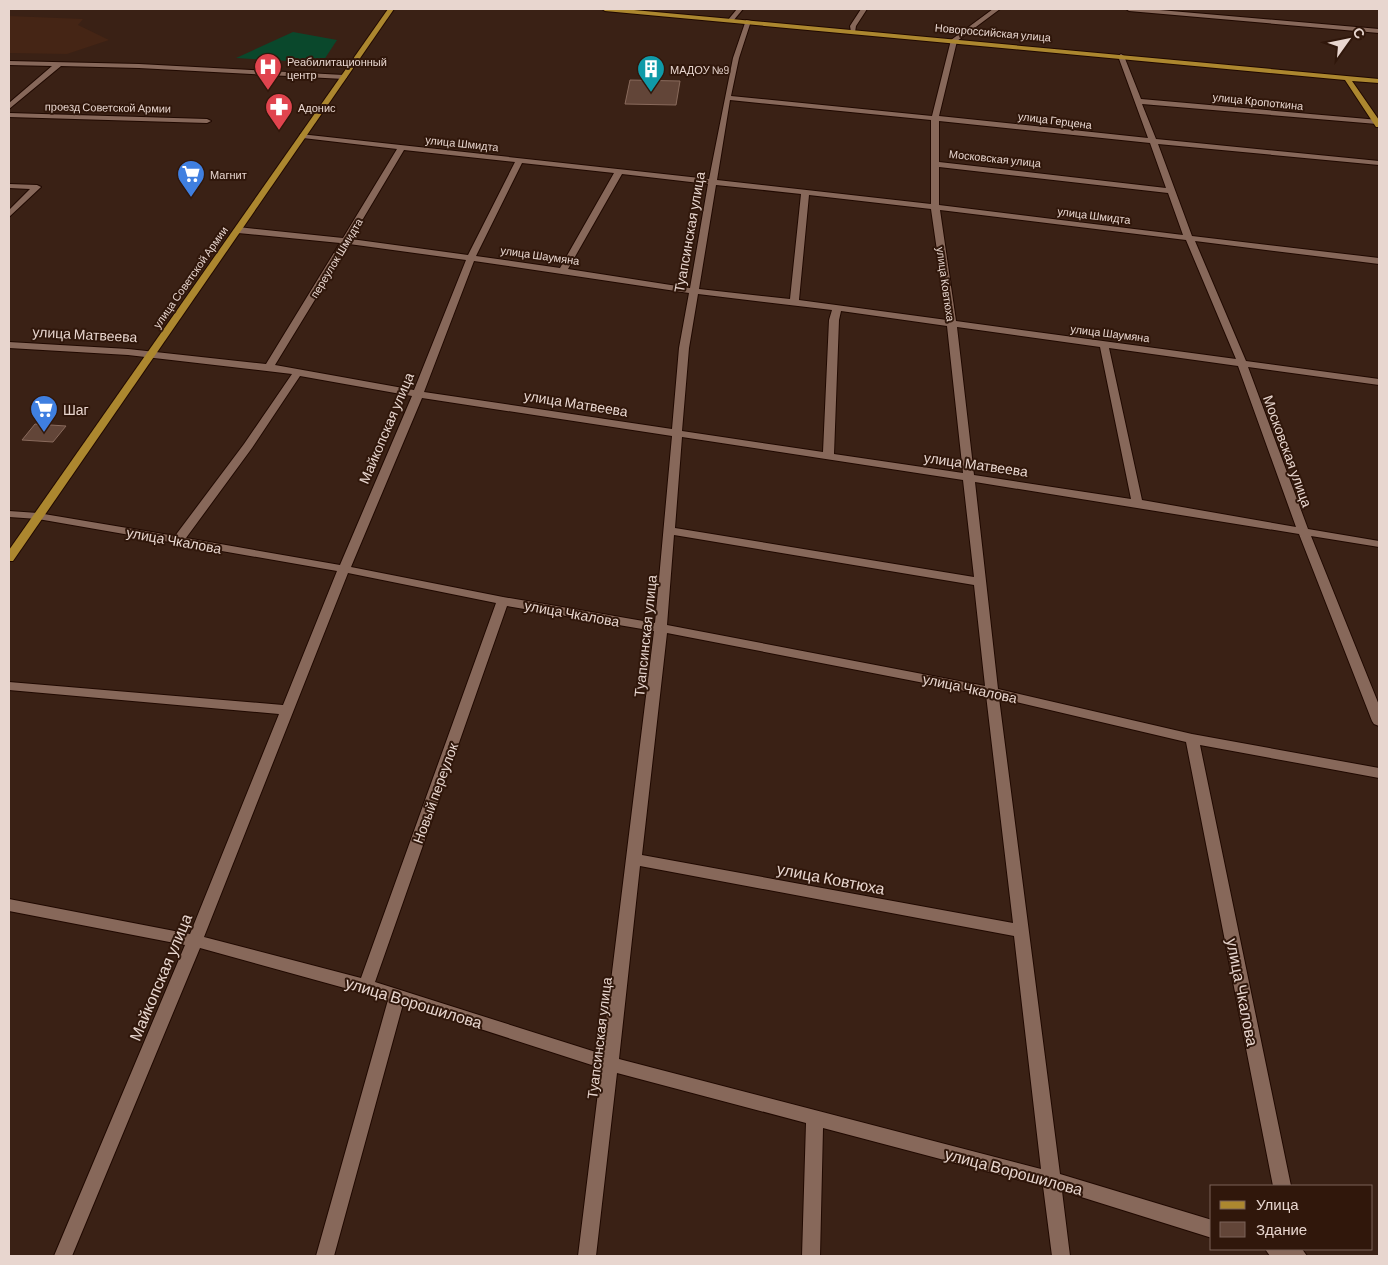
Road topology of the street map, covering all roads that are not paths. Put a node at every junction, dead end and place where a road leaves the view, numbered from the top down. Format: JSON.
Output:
{"nodes":[{"id":1,"x":391,"y":9,"type":"edge"},
{"id":2,"x":605,"y":9,"type":"edge"},
{"id":3,"x":740,"y":9,"type":"edge"},
{"id":4,"x":864,"y":9,"type":"edge"},
{"id":5,"x":997,"y":9,"type":"edge"},
{"id":6,"x":1129,"y":9,"type":"edge"},
{"id":7,"x":731,"y":20,"type":"junction"},
{"id":8,"x":748,"y":21,"type":"junction"},
{"id":9,"x":853,"y":31,"type":"junction"},
{"id":10,"x":1379,"y":31,"type":"edge"},
{"id":11,"x":954,"y":40,"type":"junction"},
{"id":12,"x":1121,"y":56,"type":"junction"},
{"id":13,"x":9,"y":63,"type":"edge"},
{"id":14,"x":59,"y":64,"type":"junction"},
{"id":15,"x":344,"y":77,"type":"junction"},
{"id":16,"x":1347,"y":78,"type":"junction"},
{"id":17,"x":1379,"y":81,"type":"edge"},
{"id":18,"x":727,"y":98,"type":"junction"},
{"id":19,"x":1137,"y":101,"type":"junction"},
{"id":20,"x":9,"y":107,"type":"edge"},
{"id":21,"x":9,"y":116,"type":"edge"},
{"id":22,"x":935,"y":118,"type":"junction"},
{"id":23,"x":207,"y":121,"type":"dead end"},
{"id":24,"x":1378,"y":124,"type":"edge"},
{"id":25,"x":303,"y":136,"type":"junction"},
{"id":26,"x":1152,"y":142,"type":"junction"},
{"id":27,"x":401,"y":148,"type":"junction"},
{"id":28,"x":519,"y":161,"type":"junction"},
{"id":29,"x":1379,"y":163,"type":"edge"},
{"id":30,"x":935,"y":164,"type":"junction"},
{"id":31,"x":619,"y":172,"type":"junction"},
{"id":32,"x":713,"y":182,"type":"junction"},
{"id":33,"x":9,"y":186,"type":"edge"},
{"id":34,"x":1171,"y":191,"type":"junction"},
{"id":35,"x":805,"y":193,"type":"junction"},
{"id":36,"x":935,"y":207,"type":"junction"},
{"id":37,"x":9,"y":214,"type":"edge"},
{"id":38,"x":238,"y":230,"type":"junction"},
{"id":39,"x":1189,"y":238,"type":"junction"},
{"id":40,"x":346,"y":241,"type":"junction"},
{"id":41,"x":471,"y":258,"type":"junction"},
{"id":42,"x":1379,"y":261,"type":"edge"},
{"id":43,"x":563,"y":271,"type":"junction"},
{"id":44,"x":693,"y":291,"type":"junction"},
{"id":45,"x":794,"y":302,"type":"junction"},
{"id":46,"x":838,"y":309,"type":"junction"},
{"id":47,"x":952,"y":325,"type":"junction"},
{"id":48,"x":9,"y":345,"type":"edge"},
{"id":49,"x":1104,"y":345,"type":"junction"},
{"id":50,"x":152,"y":354,"type":"junction"},
{"id":51,"x":1242,"y":363,"type":"junction"},
{"id":52,"x":268,"y":367,"type":"junction"},
{"id":53,"x":298,"y":372,"type":"junction"},
{"id":54,"x":1379,"y":382,"type":"edge"},
{"id":55,"x":418,"y":394,"type":"junction"},
{"id":56,"x":678,"y":434,"type":"junction"},
{"id":57,"x":828,"y":457,"type":"junction"},
{"id":58,"x":969,"y":478,"type":"junction"},
{"id":59,"x":1138,"y":503,"type":"junction"},
{"id":60,"x":9,"y":514,"type":"edge"},
{"id":61,"x":38,"y":516,"type":"junction"},
{"id":62,"x":670,"y":531,"type":"junction"},
{"id":63,"x":1304,"y":532,"type":"junction"},
{"id":64,"x":178,"y":540,"type":"junction"},
{"id":65,"x":1379,"y":544,"type":"edge"},
{"id":66,"x":9,"y":558,"type":"edge"},
{"id":67,"x":344,"y":569,"type":"junction"},
{"id":68,"x":980,"y":582,"type":"junction"},
{"id":69,"x":503,"y":601,"type":"junction"},
{"id":70,"x":662,"y":628,"type":"junction"},
{"id":71,"x":9,"y":686,"type":"edge"},
{"id":72,"x":992,"y":692,"type":"junction"},
{"id":73,"x":287,"y":710,"type":"junction"},
{"id":74,"x":1379,"y":721,"type":"edge"},
{"id":75,"x":1192,"y":739,"type":"junction"},
{"id":76,"x":1379,"y":773,"type":"edge"},
{"id":77,"x":635,"y":859,"type":"junction"},
{"id":78,"x":9,"y":905,"type":"edge"},
{"id":79,"x":1021,"y":931,"type":"junction"},
{"id":80,"x":195,"y":941,"type":"junction"},
{"id":81,"x":366,"y":986,"type":"junction"},
{"id":82,"x":397,"y":997,"type":"junction"},
{"id":83,"x":611,"y":1064,"type":"junction"},
{"id":84,"x":815,"y":1118,"type":"junction"},
{"id":85,"x":1052,"y":1180,"type":"junction"},
{"id":86,"x":1282,"y":1185,"type":"edge"},
{"id":87,"x":1210,"y":1229,"type":"edge"},
{"id":88,"x":1277,"y":1250,"type":"edge"},
{"id":89,"x":63,"y":1256,"type":"edge"},
{"id":90,"x":325,"y":1256,"type":"edge"},
{"id":91,"x":587,"y":1256,"type":"edge"},
{"id":92,"x":811,"y":1256,"type":"edge"},
{"id":93,"x":1061,"y":1256,"type":"edge"},
{"id":94,"x":1298,"y":1256,"type":"edge"}],
"edges":[{"from":1,"to":15,"type":"main road","name":"улица Советской Армии"},
{"from":2,"to":7,"type":"main road","name":"Новороссийская улица"},
{"from":3,"to":7,"type":"street"},
{"from":4,"to":9,"type":"street"},
{"from":5,"to":11,"type":"street"},
{"from":6,"to":10,"type":"street"},
{"from":7,"to":8,"type":"main road","name":"Новороссийская улица"},
{"from":8,"to":9,"type":"main road","name":"Новороссийская улица"},
{"from":8,"to":18,"type":"street","name":"Туапсинская улица"},
{"from":9,"to":11,"type":"main road","name":"Новороссийская улица"},
{"from":11,"to":12,"type":"main road","name":"Новороссийская улица"},
{"from":11,"to":22,"type":"street","name":"улица Ковтюха"},
{"from":12,"to":16,"type":"main road","name":"Новороссийская улица"},
{"from":12,"to":19,"type":"street","name":"Московская улица"},
{"from":13,"to":14,"type":"street"},
{"from":14,"to":15,"type":"street"},
{"from":14,"to":20,"type":"street"},
{"from":15,"to":25,"type":"main road","name":"улица Советской Армии"},
{"from":16,"to":17,"type":"main road","name":"Новороссийская улица"},
{"from":16,"to":24,"type":"main road","name":"улица Кропоткина"},
{"from":18,"to":22,"type":"street","name":"улица Герцена"},
{"from":18,"to":32,"type":"street","name":"Туапсинская улица"},
{"from":19,"to":24,"type":"street","name":"улица Кропоткина"},
{"from":19,"to":26,"type":"street","name":"Московская улица"},
{"from":21,"to":23,"type":"street","name":"проезд Советской Армии"},
{"from":22,"to":26,"type":"street","name":"улица Герцена"},
{"from":22,"to":30,"type":"street","name":"улица Ковтюха"},
{"from":25,"to":27,"type":"street","name":"улица Шмидта"},
{"from":25,"to":38,"type":"main road","name":"улица Советской Армии"},
{"from":26,"to":29,"type":"street","name":"улица Герцена"},
{"from":26,"to":34,"type":"street","name":"Московская улица"},
{"from":27,"to":28,"type":"street","name":"улица Шмидта"},
{"from":27,"to":40,"type":"street","name":"переулок Шмидта"},
{"from":28,"to":31,"type":"street","name":"улица Шмидта"},
{"from":28,"to":41,"type":"street","name":"Майкопская улица"},
{"from":30,"to":34,"type":"street","name":"Московская улица"},
{"from":30,"to":36,"type":"street","name":"улица Ковтюха"},
{"from":31,"to":32,"type":"street","name":"улица Шмидта"},
{"from":31,"to":43,"type":"street"},
{"from":32,"to":35,"type":"street","name":"улица Шмидта"},
{"from":32,"to":44,"type":"street","name":"Туапсинская улица"},
{"from":33,"to":37,"type":"street"},
{"from":34,"to":39,"type":"street","name":"Московская улица"},
{"from":35,"to":36,"type":"street","name":"улица Шмидта"},
{"from":35,"to":45,"type":"street"},
{"from":36,"to":39,"type":"street","name":"улица Шмидта"},
{"from":36,"to":47,"type":"street","name":"улица Ковтюха"},
{"from":38,"to":40,"type":"street","name":"улица Шаумяна"},
{"from":38,"to":50,"type":"main road","name":"улица Советской Армии"},
{"from":39,"to":42,"type":"street","name":"улица Шмидта"},
{"from":39,"to":51,"type":"street","name":"Московская улица"},
{"from":40,"to":41,"type":"street","name":"улица Шаумяна"},
{"from":40,"to":52,"type":"street","name":"переулок Шмидта"},
{"from":41,"to":43,"type":"street","name":"улица Шаумяна"},
{"from":41,"to":55,"type":"street","name":"Майкопская улица"},
{"from":43,"to":44,"type":"street","name":"улица Шаумяна"},
{"from":44,"to":45,"type":"street","name":"улица Шаумяна"},
{"from":44,"to":56,"type":"street","name":"Туапсинская улица"},
{"from":45,"to":46,"type":"street","name":"улица Шаумяна"},
{"from":46,"to":47,"type":"street","name":"улица Шаумяна"},
{"from":46,"to":57,"type":"street"},
{"from":47,"to":49,"type":"street","name":"улица Шаумяна"},
{"from":47,"to":58,"type":"street","name":"улица Ковтюха"},
{"from":48,"to":50,"type":"street","name":"улица Матвеева"},
{"from":49,"to":51,"type":"street","name":"улица Шаумяна"},
{"from":49,"to":59,"type":"street"},
{"from":50,"to":52,"type":"street","name":"улица Матвеева"},
{"from":50,"to":61,"type":"main road","name":"улица Советской Армии"},
{"from":51,"to":54,"type":"street","name":"улица Шаумяна"},
{"from":51,"to":63,"type":"street","name":"Московская улица"},
{"from":52,"to":53,"type":"street","name":"улица Матвеева"},
{"from":53,"to":55,"type":"street","name":"улица Матвеева"},
{"from":53,"to":64,"type":"street"},
{"from":55,"to":56,"type":"street","name":"улица Матвеева"},
{"from":55,"to":67,"type":"street","name":"Майкопская улица"},
{"from":56,"to":57,"type":"street","name":"улица Матвеева"},
{"from":56,"to":62,"type":"street","name":"Туапсинская улица"},
{"from":57,"to":58,"type":"street","name":"улица Матвеева"},
{"from":58,"to":59,"type":"street","name":"улица Матвеева"},
{"from":58,"to":68,"type":"street","name":"улица Ковтюха"},
{"from":59,"to":63,"type":"street","name":"улица Матвеева"},
{"from":60,"to":61,"type":"street","name":"улица Чкалова"},
{"from":61,"to":64,"type":"street","name":"улица Чкалова"},
{"from":61,"to":66,"type":"main road","name":"улица Советской Армии"},
{"from":62,"to":68,"type":"street"},
{"from":62,"to":70,"type":"street","name":"Туапсинская улица"},
{"from":63,"to":65,"type":"street","name":"улица Матвеева"},
{"from":63,"to":74,"type":"street","name":"Московская улица"},
{"from":64,"to":67,"type":"street","name":"улица Чкалова"},
{"from":67,"to":69,"type":"street","name":"улица Чкалова"},
{"from":67,"to":73,"type":"street","name":"Майкопская улица"},
{"from":68,"to":72,"type":"street","name":"улица Ковтюха"},
{"from":69,"to":70,"type":"street","name":"улица Чкалова"},
{"from":69,"to":81,"type":"street","name":"Новый переулок"},
{"from":70,"to":72,"type":"street","name":"улица Чкалова"},
{"from":70,"to":77,"type":"street","name":"Туапсинская улица"},
{"from":71,"to":73,"type":"street"},
{"from":72,"to":75,"type":"street","name":"улица Чкалова"},
{"from":72,"to":79,"type":"street","name":"улица Ковтюха"},
{"from":73,"to":80,"type":"street","name":"Майкопская улица"},
{"from":75,"to":76,"type":"street","name":"улица Чкалова"},
{"from":75,"to":86,"type":"street","name":"улица Чкалова"},
{"from":77,"to":79,"type":"street","name":"улица Ковтюха"},
{"from":77,"to":83,"type":"street","name":"Туапсинская улица"},
{"from":78,"to":80,"type":"street","name":"улица Ворошилова"},
{"from":79,"to":85,"type":"street","name":"улица Ковтюха"},
{"from":80,"to":81,"type":"street","name":"улица Ворошилова"},
{"from":80,"to":89,"type":"street","name":"Майкопская улица"},
{"from":81,"to":82,"type":"street","name":"улица Ворошилова"},
{"from":82,"to":83,"type":"street","name":"улица Ворошилова"},
{"from":82,"to":90,"type":"street"},
{"from":83,"to":84,"type":"street","name":"улица Ворошилова"},
{"from":83,"to":91,"type":"street","name":"Туапсинская улица"},
{"from":84,"to":85,"type":"street","name":"улица Ворошилова"},
{"from":84,"to":92,"type":"street"},
{"from":85,"to":87,"type":"street","name":"улица Ворошилова"},
{"from":85,"to":93,"type":"street","name":"улица Ковтюха"},
{"from":88,"to":94,"type":"street"}]}
